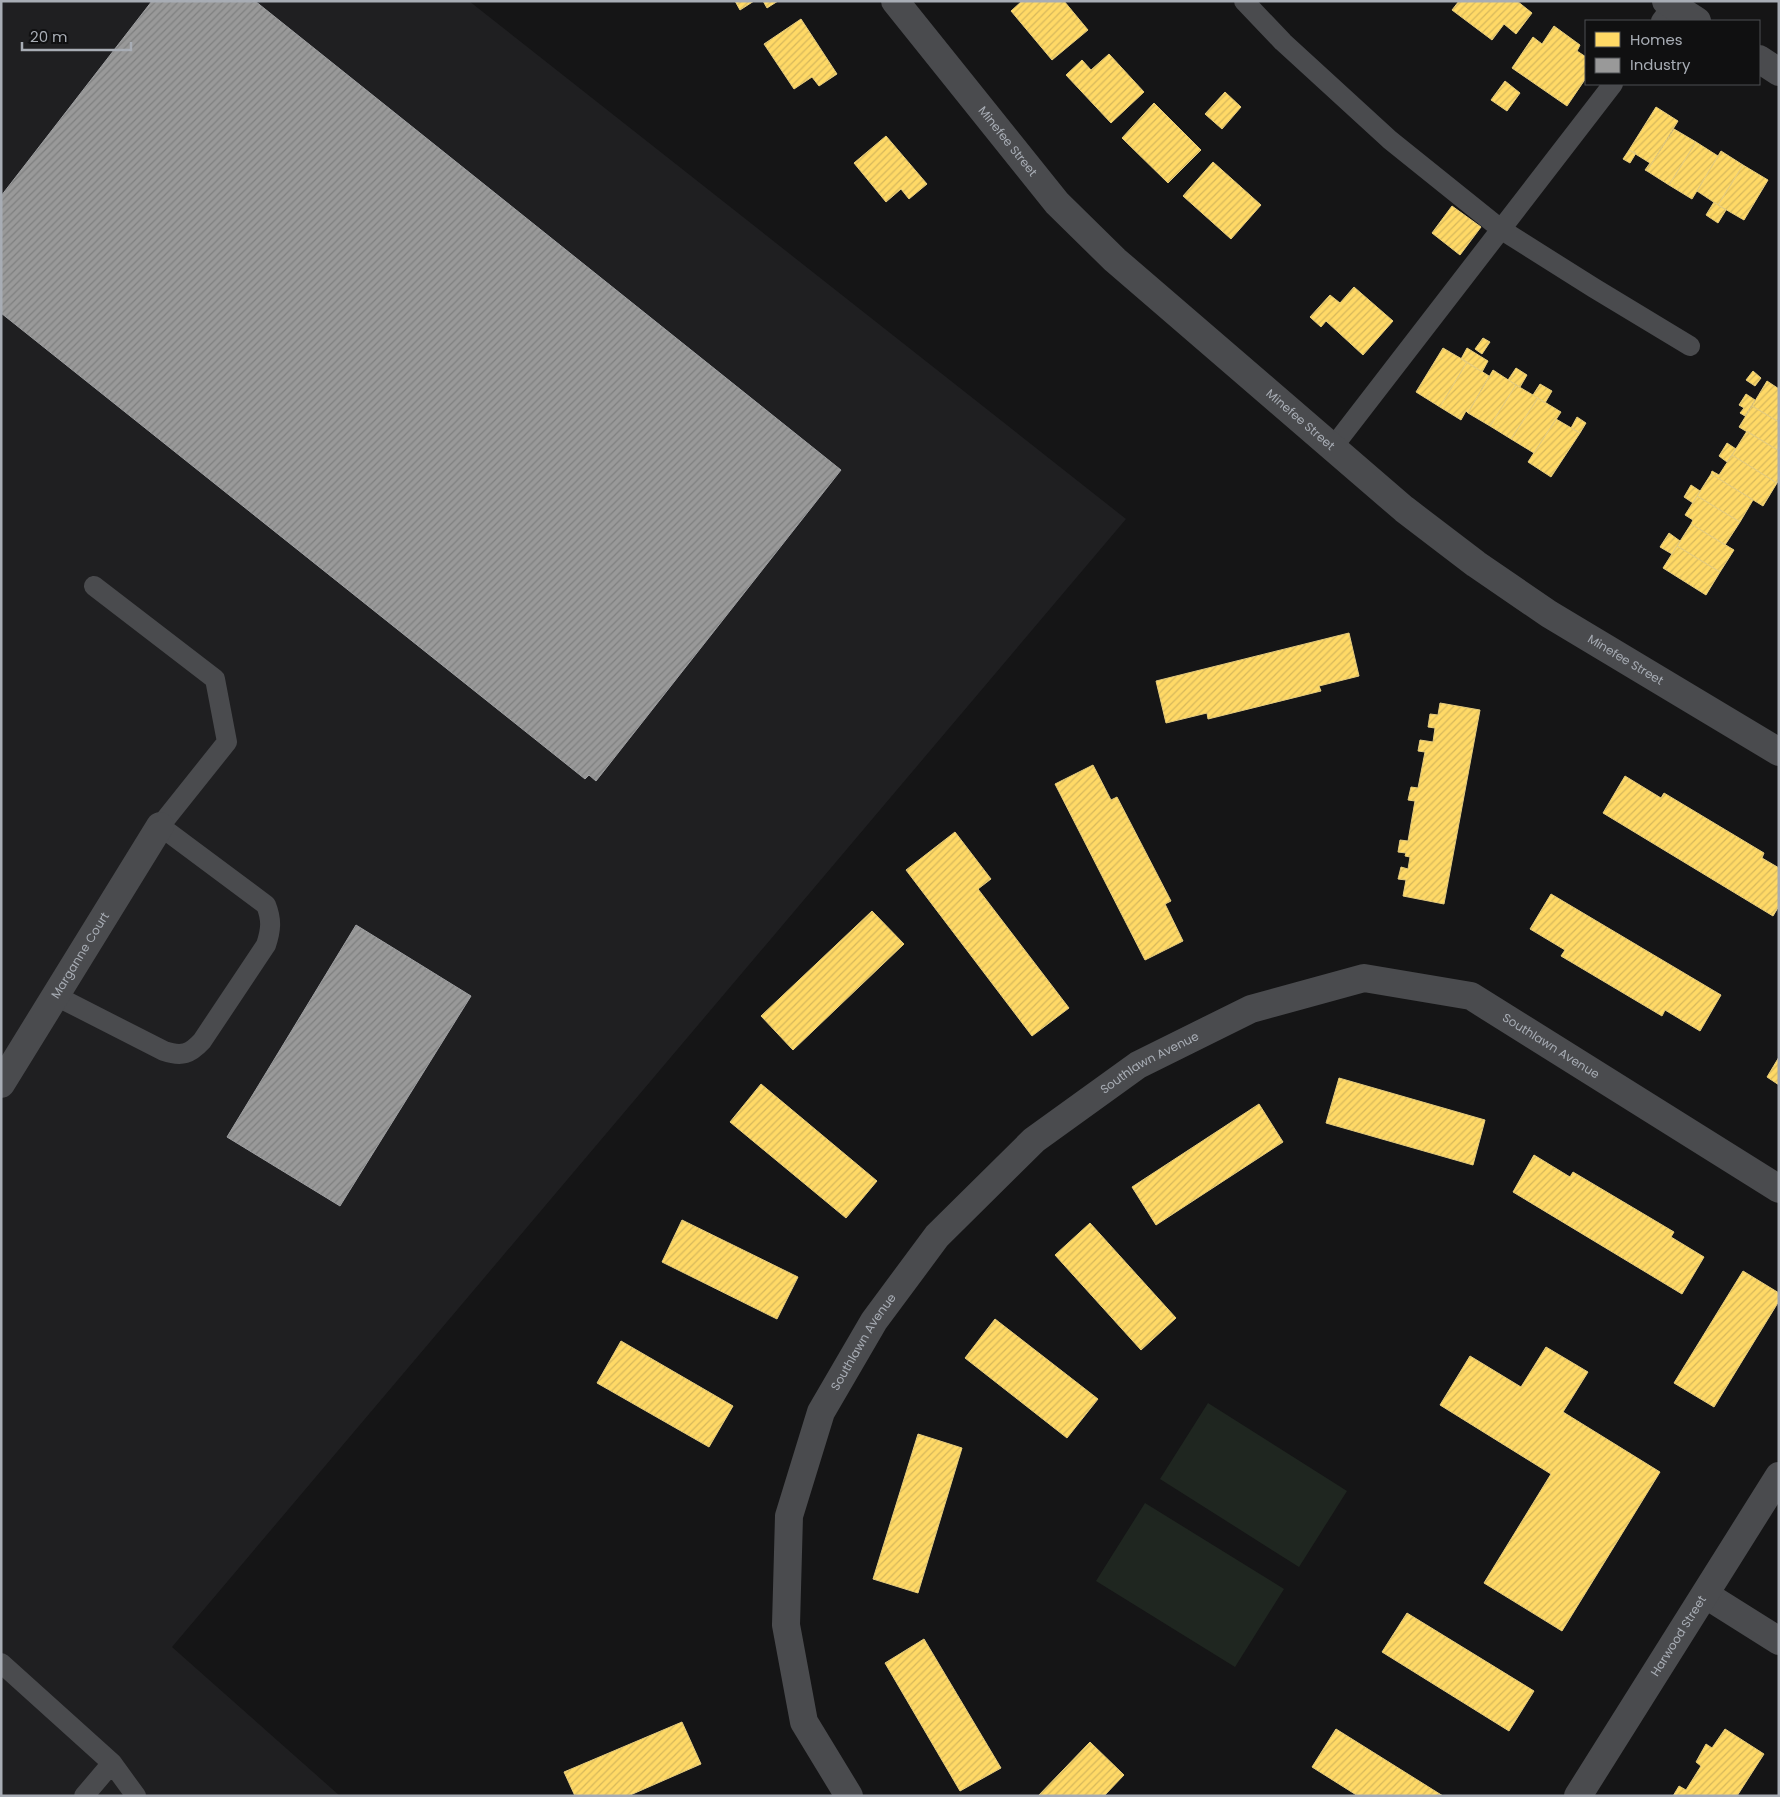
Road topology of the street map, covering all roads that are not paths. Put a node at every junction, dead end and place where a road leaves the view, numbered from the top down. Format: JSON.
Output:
{"nodes":[{"id":1,"x":895,"y":1,"type":"edge"},
{"id":2,"x":1244,"y":1,"type":"edge"},
{"id":3,"x":1669,"y":7,"type":"edge"},
{"id":4,"x":1696,"y":20,"type":"edge"},
{"id":5,"x":1760,"y":60,"type":"edge"},
{"id":6,"x":1779,"y":72,"type":"edge"},
{"id":7,"x":1612,"y":85,"type":"edge"},
{"id":8,"x":1502,"y":230,"type":"junction"},
{"id":9,"x":1690,"y":346,"type":"dead end"},
{"id":10,"x":1333,"y":447,"type":"junction"},
{"id":11,"x":94,"y":586,"type":"dead end"},
{"id":12,"x":1779,"y":752,"type":"edge"},
{"id":13,"x":160,"y":826,"type":"junction"},
{"id":14,"x":56,"y":996,"type":"junction"},
{"id":15,"x":1,"y":1084,"type":"edge"},
{"id":16,"x":1779,"y":1188,"type":"edge"},
{"id":17,"x":1779,"y":1476,"type":"edge"},
{"id":18,"x":1706,"y":1595,"type":"junction"},
{"id":19,"x":1779,"y":1641,"type":"edge"},
{"id":20,"x":1,"y":1663,"type":"edge"},
{"id":21,"x":112,"y":1763,"type":"junction"},
{"id":22,"x":84,"y":1796,"type":"edge"},
{"id":23,"x":136,"y":1796,"type":"edge"},
{"id":24,"x":849,"y":1796,"type":"edge"},
{"id":25,"x":1578,"y":1796,"type":"edge"}],
"edges":[{"from":1,"to":10,"type":"street","name":"Minefee Street"},
{"from":2,"to":8,"type":"lane"},
{"from":3,"to":4,"type":"street"},
{"from":5,"to":6,"type":"street"},
{"from":7,"to":8,"type":"lane"},
{"from":8,"to":9,"type":"lane"},
{"from":8,"to":10,"type":"lane"},
{"from":10,"to":12,"type":"street","name":"Minefee Street"},
{"from":11,"to":13,"type":"lane"},
{"from":13,"to":14,"type":"street","name":"Marganne Court"},
{"from":13,"to":14,"type":"lane"},
{"from":14,"to":15,"type":"street","name":"Marganne Court"},
{"from":16,"to":24,"type":"street","name":"Southlawn Avenue"},
{"from":17,"to":18,"type":"street","name":"Harwood Street"},
{"from":18,"to":19,"type":"street"},
{"from":18,"to":25,"type":"street","name":"Harwood Street"},
{"from":20,"to":21,"type":"lane"},
{"from":21,"to":22,"type":"lane"},
{"from":21,"to":23,"type":"lane"}]}
